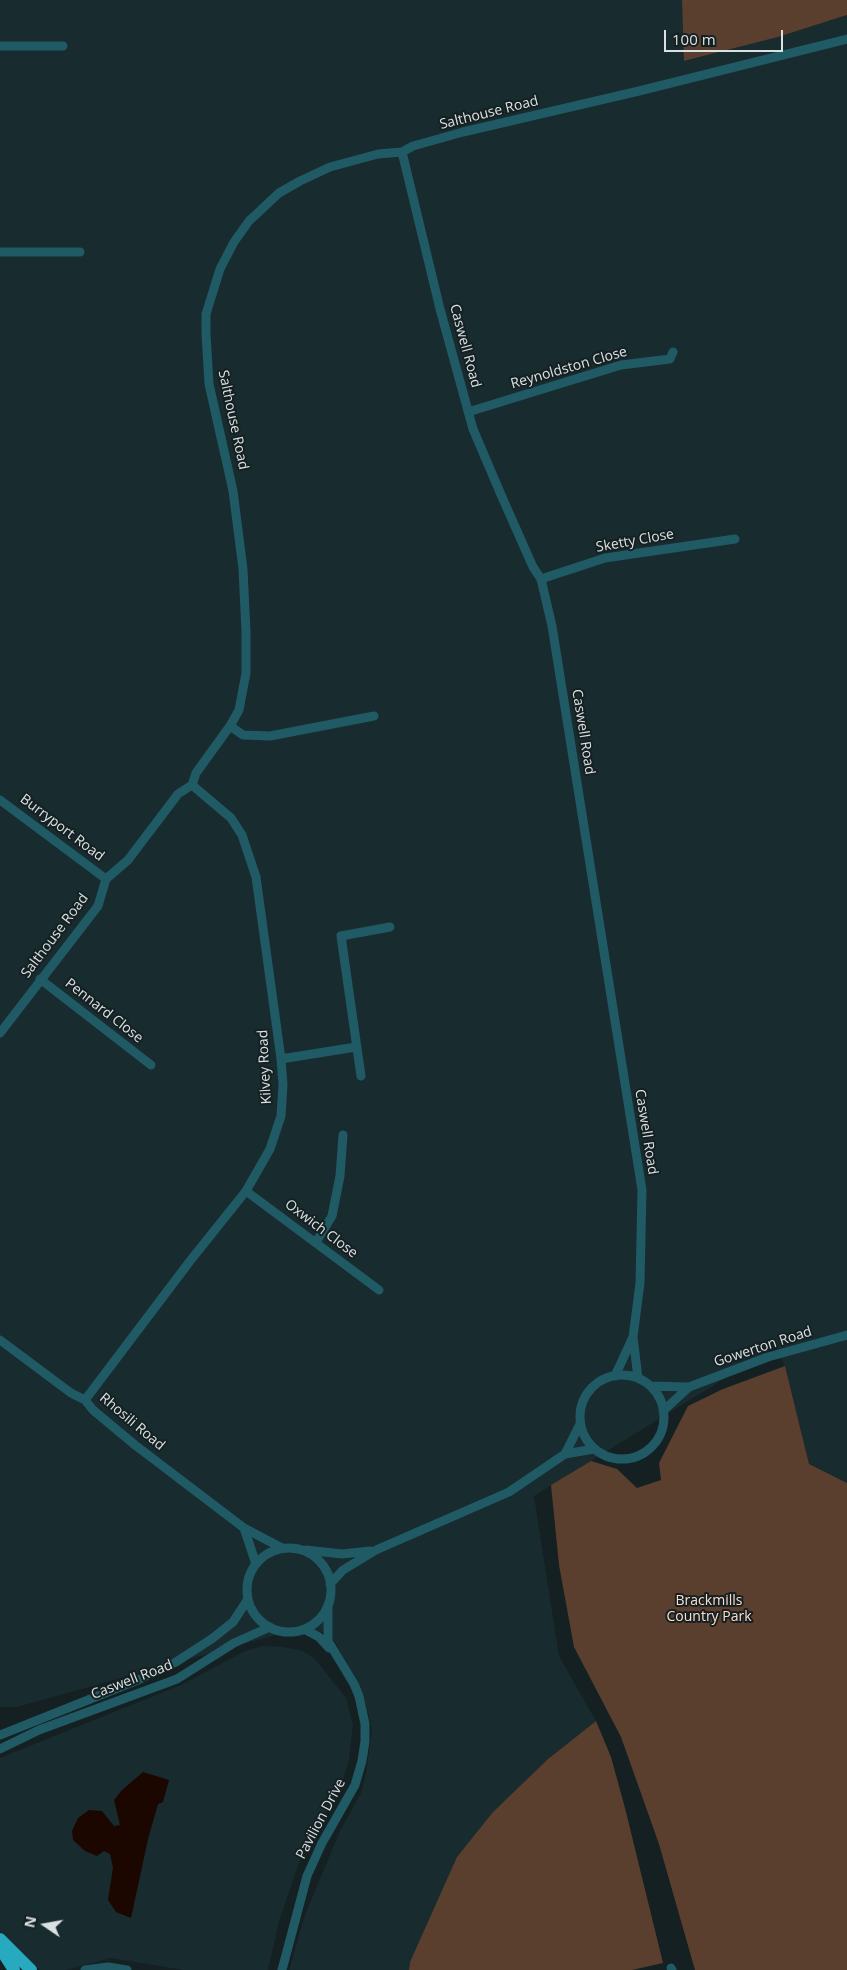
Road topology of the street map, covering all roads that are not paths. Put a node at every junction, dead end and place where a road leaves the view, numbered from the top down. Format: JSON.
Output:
{"nodes":[{"id":1,"x":847,"y":39,"type":"edge"},
{"id":2,"x":0,"y":46,"type":"edge"},
{"id":3,"x":63,"y":46,"type":"dead end"},
{"id":4,"x":402,"y":152,"type":"junction"},
{"id":5,"x":0,"y":252,"type":"edge"},
{"id":6,"x":80,"y":252,"type":"dead end"},
{"id":7,"x":673,"y":352,"type":"dead end"},
{"id":8,"x":468,"y":412,"type":"junction"},
{"id":9,"x":736,"y":539,"type":"dead end"},
{"id":10,"x":541,"y":579,"type":"junction"},
{"id":11,"x":374,"y":716,"type":"dead end"},
{"id":12,"x":230,"y":726,"type":"junction"},
{"id":13,"x":192,"y":785,"type":"junction"},
{"id":14,"x":0,"y":800,"type":"edge"},
{"id":15,"x":106,"y":879,"type":"junction"},
{"id":16,"x":390,"y":927,"type":"dead end"},
{"id":17,"x":40,"y":979,"type":"junction"},
{"id":18,"x":0,"y":1033,"type":"edge"},
{"id":19,"x":356,"y":1047,"type":"junction"},
{"id":20,"x":281,"y":1059,"type":"junction"},
{"id":21,"x":151,"y":1065,"type":"dead end"},
{"id":22,"x":361,"y":1076,"type":"dead end"},
{"id":23,"x":343,"y":1135,"type":"dead end"},
{"id":24,"x":246,"y":1191,"type":"junction"},
{"id":25,"x":316,"y":1242,"type":"junction"},
{"id":26,"x":379,"y":1290,"type":"dead end"},
{"id":27,"x":847,"y":1335,"type":"edge"},
{"id":28,"x":633,"y":1337,"type":"junction"},
{"id":29,"x":0,"y":1340,"type":"edge"},
{"id":30,"x":615,"y":1376,"type":"junction"},
{"id":31,"x":638,"y":1378,"type":"junction"},
{"id":32,"x":650,"y":1386,"type":"junction"},
{"id":33,"x":688,"y":1387,"type":"junction"},
{"id":34,"x":85,"y":1400,"type":"junction"},
{"id":35,"x":663,"y":1412,"type":"junction"},
{"id":36,"x":580,"y":1424,"type":"junction"},
{"id":37,"x":594,"y":1449,"type":"junction"},
{"id":38,"x":565,"y":1454,"type":"junction"},
{"id":39,"x":244,"y":1528,"type":"junction"},
{"id":40,"x":282,"y":1548,"type":"junction"},
{"id":41,"x":300,"y":1549,"type":"junction"},
{"id":42,"x":376,"y":1550,"type":"junction"},
{"id":43,"x":256,"y":1564,"type":"junction"},
{"id":44,"x":330,"y":1584,"type":"junction"},
{"id":45,"x":248,"y":1599,"type":"junction"},
{"id":46,"x":328,"y":1605,"type":"junction"},
{"id":47,"x":270,"y":1627,"type":"junction"},
{"id":48,"x":304,"y":1629,"type":"junction"},
{"id":49,"x":336,"y":1654,"type":"junction"},
{"id":50,"x":0,"y":1735,"type":"edge"},
{"id":51,"x":0,"y":1749,"type":"edge"},
{"id":52,"x":0,"y":1939,"type":"edge"},
{"id":53,"x":0,"y":1948,"type":"edge"},
{"id":54,"x":14,"y":1970,"type":"edge"},
{"id":55,"x":31,"y":1970,"type":"edge"},
{"id":56,"x":84,"y":1970,"type":"edge"},
{"id":57,"x":127,"y":1970,"type":"edge"},
{"id":58,"x":282,"y":1970,"type":"edge"}],
"edges":[{"from":1,"to":4,"type":"street","name":"Salthouse Road"},
{"from":2,"to":3,"type":"street"},
{"from":4,"to":8,"type":"street","name":"Caswell Road"},
{"from":4,"to":12,"type":"street","name":"Salthouse Road"},
{"from":5,"to":6,"type":"street"},
{"from":7,"to":8,"type":"street","name":"Reynoldston Close"},
{"from":8,"to":10,"type":"street","name":"Caswell Road"},
{"from":9,"to":10,"type":"street","name":"Sketty Close"},
{"from":10,"to":28,"type":"street","name":"Caswell Road"},
{"from":11,"to":12,"type":"street"},
{"from":12,"to":13,"type":"street","name":"Salthouse Road"},
{"from":13,"to":15,"type":"street","name":"Salthouse Road"},
{"from":13,"to":20,"type":"street","name":"Kilvey Road"},
{"from":14,"to":15,"type":"street","name":"Burryport Road"},
{"from":15,"to":17,"type":"street","name":"Salthouse Road"},
{"from":16,"to":19,"type":"street"},
{"from":17,"to":18,"type":"street","name":"Salthouse Road"},
{"from":17,"to":21,"type":"street","name":"Pennard Close"},
{"from":19,"to":20,"type":"street"},
{"from":19,"to":22,"type":"street"},
{"from":20,"to":24,"type":"street","name":"Kilvey Road"},
{"from":23,"to":25,"type":"street"},
{"from":24,"to":25,"type":"street","name":"Oxwich Close"},
{"from":24,"to":34,"type":"street","name":"Kilvey Road"},
{"from":25,"to":26,"type":"street","name":"Oxwich Close"},
{"from":27,"to":33,"type":"street","name":"Gowerton Road"},
{"from":28,"to":30,"type":"street","name":"Caswell Road"},
{"from":28,"to":31,"type":"street","name":"Caswell Road"},
{"from":29,"to":34,"type":"street","name":"Rhosili Road"},
{"from":30,"to":31,"type":"street"},
{"from":30,"to":36,"type":"street"},
{"from":31,"to":32,"type":"street"},
{"from":32,"to":33,"type":"street","name":"Gowerton Road"},
{"from":32,"to":35,"type":"street"},
{"from":33,"to":35,"type":"street","name":"Gowerton Road"},
{"from":34,"to":39,"type":"street","name":"Rhosili Road"},
{"from":35,"to":37,"type":"street"},
{"from":36,"to":37,"type":"street"},
{"from":36,"to":38,"type":"street"},
{"from":37,"to":38,"type":"street"},
{"from":38,"to":42,"type":"street"},
{"from":39,"to":40,"type":"street","name":"Rhosili Road"},
{"from":39,"to":43,"type":"street"},
{"from":40,"to":41,"type":"street"},
{"from":40,"to":43,"type":"street"},
{"from":41,"to":42,"type":"street"},
{"from":41,"to":44,"type":"street"},
{"from":42,"to":44,"type":"street"},
{"from":43,"to":45,"type":"street"},
{"from":44,"to":46,"type":"street"},
{"from":45,"to":47,"type":"street"},
{"from":45,"to":50,"type":"street","name":"Caswell Road"},
{"from":46,"to":48,"type":"street"},
{"from":46,"to":49,"type":"street","name":"Pavilion Drive"},
{"from":47,"to":48,"type":"street"},
{"from":47,"to":51,"type":"street","name":"Caswell Road"},
{"from":48,"to":49,"type":"street","name":"Pavilion Drive"},
{"from":49,"to":58,"type":"street","name":"Pavilion Drive"},
{"from":52,"to":55,"type":"highway"},
{"from":53,"to":54,"type":"highway"},
{"from":56,"to":57,"type":"street"}]}
